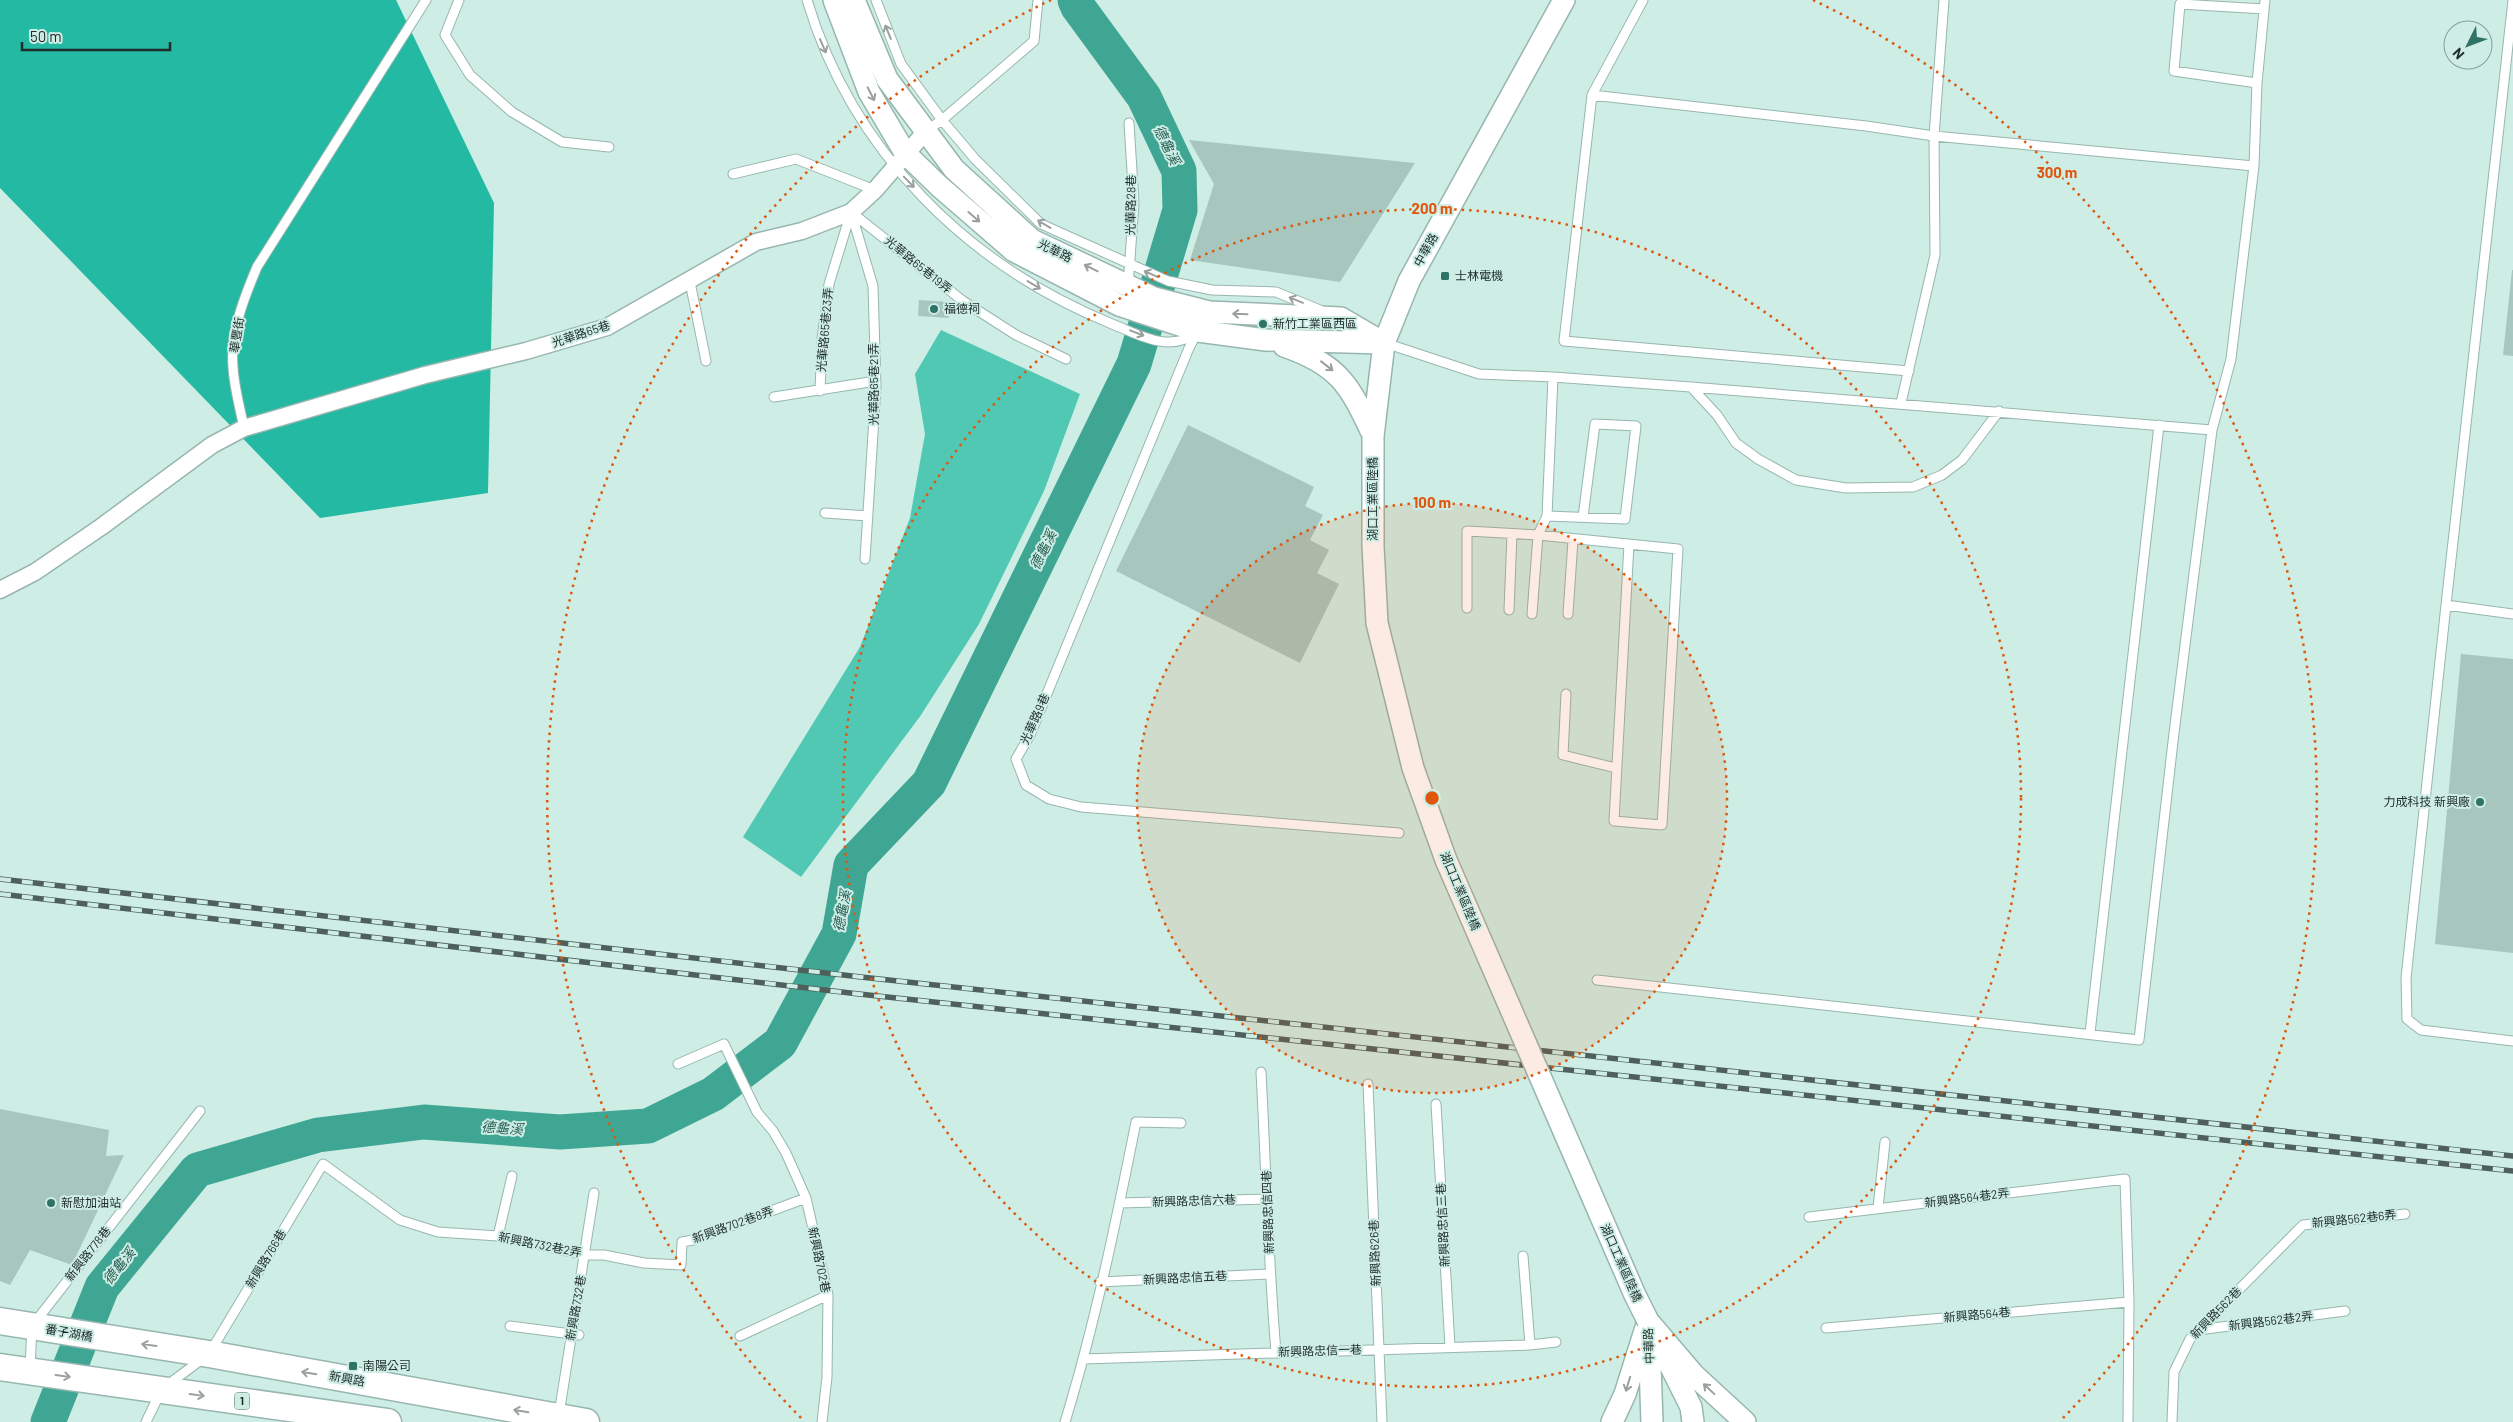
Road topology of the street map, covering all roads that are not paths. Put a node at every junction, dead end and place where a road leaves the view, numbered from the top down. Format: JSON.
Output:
{"nodes":[{"id":1,"x":426,"y":0,"type":"edge"},
{"id":2,"x":458,"y":0,"type":"edge"},
{"id":3,"x":807,"y":0,"type":"edge"},
{"id":4,"x":834,"y":0,"type":"edge"},
{"id":5,"x":854,"y":0,"type":"edge"},
{"id":6,"x":876,"y":0,"type":"edge"},
{"id":7,"x":1038,"y":0,"type":"edge"},
{"id":8,"x":1564,"y":0,"type":"edge"},
{"id":9,"x":1643,"y":0,"type":"edge"},
{"id":10,"x":1944,"y":0,"type":"edge"},
{"id":11,"x":2513,"y":0,"type":"edge"},
{"id":12,"x":2264,"y":4,"type":"edge"},
{"id":13,"x":2257,"y":83,"type":"junction"},
{"id":14,"x":1592,"y":95,"type":"junction"},
{"id":15,"x":1129,"y":123,"type":"dead end"},
{"id":16,"x":934,"y":126,"type":"junction"},
{"id":17,"x":1934,"y":136,"type":"junction"},
{"id":18,"x":609,"y":147,"type":"dead end"},
{"id":19,"x":900,"y":160,"type":"junction"},
{"id":20,"x":2254,"y":166,"type":"junction"},
{"id":21,"x":733,"y":174,"type":"dead end"},
{"id":22,"x":875,"y":190,"type":"junction"},
{"id":23,"x":851,"y":212,"type":"junction"},
{"id":24,"x":690,"y":282,"type":"junction"},
{"id":25,"x":1128,"y":290,"type":"junction"},
{"id":26,"x":1164,"y":300,"type":"junction"},
{"id":27,"x":1198,"y":331,"type":"junction"},
{"id":28,"x":1266,"y":340,"type":"junction"},
{"id":29,"x":1384,"y":343,"type":"junction"},
{"id":30,"x":1066,"y":359,"type":"dead end"},
{"id":31,"x":706,"y":361,"type":"dead end"},
{"id":32,"x":1909,"y":371,"type":"junction"},
{"id":33,"x":1553,"y":377,"type":"junction"},
{"id":34,"x":876,"y":381,"type":"junction"},
{"id":35,"x":1691,"y":387,"type":"junction"},
{"id":36,"x":820,"y":391,"type":"junction"},
{"id":37,"x":774,"y":397,"type":"dead end"},
{"id":38,"x":1901,"y":403,"type":"junction"},
{"id":39,"x":1998,"y":411,"type":"junction"},
{"id":40,"x":2158,"y":425,"type":"junction"},
{"id":41,"x":244,"y":428,"type":"junction"},
{"id":42,"x":2212,"y":430,"type":"junction"},
{"id":43,"x":1373,"y":436,"type":"junction"},
{"id":44,"x":825,"y":513,"type":"dead end"},
{"id":45,"x":868,"y":516,"type":"junction"},
{"id":46,"x":1547,"y":516,"type":"junction"},
{"id":47,"x":1583,"y":517,"type":"junction"},
{"id":48,"x":1512,"y":534,"type":"junction"},
{"id":49,"x":1538,"y":535,"type":"junction"},
{"id":50,"x":1573,"y":540,"type":"junction"},
{"id":51,"x":1629,"y":544,"type":"junction"},
{"id":52,"x":865,"y":559,"type":"dead end"},
{"id":53,"x":0,"y":590,"type":"edge"},
{"id":54,"x":2446,"y":605,"type":"junction"},
{"id":55,"x":1467,"y":608,"type":"dead end"},
{"id":56,"x":1509,"y":610,"type":"dead end"},
{"id":57,"x":1532,"y":614,"type":"dead end"},
{"id":58,"x":1568,"y":614,"type":"dead end"},
{"id":59,"x":2513,"y":614,"type":"edge"},
{"id":60,"x":1566,"y":694,"type":"dead end"},
{"id":61,"x":1616,"y":768,"type":"junction"},
{"id":62,"x":1399,"y":833,"type":"dead end"},
{"id":63,"x":1597,"y":980,"type":"dead end"},
{"id":64,"x":2090,"y":1033,"type":"junction"},
{"id":65,"x":2513,"y":1041,"type":"edge"},
{"id":66,"x":678,"y":1064,"type":"dead end"},
{"id":67,"x":1261,"y":1072,"type":"dead end"},
{"id":68,"x":1368,"y":1084,"type":"dead end"},
{"id":69,"x":1436,"y":1104,"type":"dead end"},
{"id":70,"x":200,"y":1111,"type":"dead end"},
{"id":71,"x":1181,"y":1123,"type":"dead end"},
{"id":72,"x":1885,"y":1142,"type":"dead end"},
{"id":73,"x":323,"y":1164,"type":"joint"},
{"id":74,"x":512,"y":1176,"type":"dead end"},
{"id":75,"x":594,"y":1193,"type":"dead end"},
{"id":76,"x":806,"y":1198,"type":"junction"},
{"id":77,"x":1268,"y":1199,"type":"junction"},
{"id":78,"x":1120,"y":1203,"type":"junction"},
{"id":79,"x":1878,"y":1208,"type":"junction"},
{"id":80,"x":2406,"y":1214,"type":"dead end"},
{"id":81,"x":1809,"y":1217,"type":"dead end"},
{"id":82,"x":2303,"y":1225,"type":"joint"},
{"id":83,"x":498,"y":1236,"type":"junction"},
{"id":84,"x":585,"y":1255,"type":"junction"},
{"id":85,"x":1523,"y":1256,"type":"dead end"},
{"id":86,"x":681,"y":1266,"type":"joint"},
{"id":87,"x":1270,"y":1274,"type":"junction"},
{"id":88,"x":1100,"y":1282,"type":"junction"},
{"id":89,"x":828,"y":1295,"type":"junction"},
{"id":90,"x":2129,"y":1302,"type":"junction"},
{"id":91,"x":2345,"y":1312,"type":"dead end"},
{"id":92,"x":1648,"y":1320,"type":"junction"},
{"id":93,"x":0,"y":1321,"type":"edge"},
{"id":94,"x":32,"y":1326,"type":"junction"},
{"id":95,"x":510,"y":1326,"type":"dead end"},
{"id":96,"x":1826,"y":1328,"type":"dead end"},
{"id":97,"x":2197,"y":1330,"type":"junction"},
{"id":98,"x":575,"y":1335,"type":"junction"},
{"id":99,"x":740,"y":1336,"type":"dead end"},
{"id":100,"x":107,"y":1339,"type":"joint"},
{"id":101,"x":1556,"y":1342,"type":"dead end"},
{"id":102,"x":1530,"y":1345,"type":"junction"},
{"id":103,"x":1450,"y":1347,"type":"junction"},
{"id":104,"x":1379,"y":1349,"type":"junction"},
{"id":105,"x":1276,"y":1352,"type":"junction"},
{"id":106,"x":209,"y":1354,"type":"junction"},
{"id":107,"x":1083,"y":1359,"type":"junction"},
{"id":108,"x":0,"y":1367,"type":"edge"},
{"id":109,"x":30,"y":1372,"type":"junction"},
{"id":110,"x":162,"y":1389,"type":"junction"},
{"id":111,"x":558,"y":1420,"type":"edge"},
{"id":112,"x":146,"y":1422,"type":"edge"},
{"id":113,"x":388,"y":1422,"type":"edge"},
{"id":114,"x":586,"y":1422,"type":"edge"},
{"id":115,"x":822,"y":1422,"type":"edge"},
{"id":116,"x":1064,"y":1422,"type":"edge"},
{"id":117,"x":1382,"y":1422,"type":"edge"},
{"id":118,"x":1612,"y":1422,"type":"edge"},
{"id":119,"x":1652,"y":1422,"type":"edge"},
{"id":120,"x":1693,"y":1422,"type":"edge"},
{"id":121,"x":1745,"y":1422,"type":"edge"},
{"id":122,"x":2128,"y":1422,"type":"edge"},
{"id":123,"x":2172,"y":1422,"type":"edge"}],
"edges":[{"from":1,"to":41,"type":"lane","name":"華豐街"},
{"from":2,"to":18,"type":"lane"},
{"from":3,"to":19,"type":"lane","name":"光華路","one_way":true},
{"from":4,"to":19,"type":"street","name":"光華路","one_way":true},
{"from":5,"to":16,"type":"street","name":"光華路"},
{"from":16,"to":6,"type":"lane","name":"光華路","one_way":true},
{"from":7,"to":16,"type":"lane"},
{"from":8,"to":29,"type":"street","name":"中華路"},
{"from":9,"to":14,"type":"lane"},
{"from":10,"to":17,"type":"lane"},
{"from":11,"to":54,"type":"lane"},
{"from":12,"to":13,"type":"lane"},
{"from":12,"to":13,"type":"lane"},
{"from":13,"to":20,"type":"lane"},
{"from":14,"to":17,"type":"lane"},
{"from":14,"to":32,"type":"lane"},
{"from":15,"to":25,"type":"lane","name":"光華路28巷"},
{"from":16,"to":19,"type":"street","name":"光華路65巷"},
{"from":25,"to":16,"type":"street","name":"光華路","one_way":true},
{"from":17,"to":20,"type":"lane"},
{"from":17,"to":32,"type":"lane"},
{"from":19,"to":22,"type":"street","name":"光華路65巷"},
{"from":19,"to":25,"type":"street","name":"光華路","one_way":true},
{"from":20,"to":42,"type":"lane"},
{"from":21,"to":22,"type":"lane"},
{"from":22,"to":23,"type":"street","name":"光華路65巷"},
{"from":23,"to":24,"type":"street","name":"光華路65巷"},
{"from":23,"to":30,"type":"lane","name":"光華路65巷19弄"},
{"from":23,"to":34,"type":"lane","name":"光華路65巷21弄"},
{"from":23,"to":36,"type":"lane","name":"光華路65巷23弄"},
{"from":24,"to":31,"type":"lane"},
{"from":24,"to":41,"type":"street","name":"光華路65巷"},
{"from":25,"to":26,"type":"street","name":"光華路"},
{"from":25,"to":27,"type":"lane","name":"光華路","one_way":true},
{"from":26,"to":27,"type":"street","name":"光華路"},
{"from":29,"to":26,"type":"street","name":"光華路","one_way":true},
{"from":27,"to":28,"type":"street","name":"光華路"},
{"from":27,"to":62,"type":"lane","name":"光華路9巷"},
{"from":28,"to":29,"type":"street","name":"光華路"},
{"from":28,"to":43,"type":"street","one_way":true},
{"from":29,"to":33,"type":"lane"},
{"from":29,"to":43,"type":"street","name":"中華路"},
{"from":32,"to":38,"type":"lane"},
{"from":33,"to":35,"type":"lane"},
{"from":33,"to":46,"type":"lane"},
{"from":34,"to":36,"type":"lane"},
{"from":34,"to":45,"type":"lane","name":"光華路65巷21弄"},
{"from":35,"to":38,"type":"lane"},
{"from":35,"to":39,"type":"lane"},
{"from":36,"to":37,"type":"lane"},
{"from":38,"to":39,"type":"lane"},
{"from":39,"to":40,"type":"lane"},
{"from":40,"to":42,"type":"lane"},
{"from":40,"to":64,"type":"lane"},
{"from":41,"to":53,"type":"street"},
{"from":42,"to":64,"type":"lane"},
{"from":43,"to":92,"type":"street","name":"湖口工業區陸橋","bridge":true},
{"from":44,"to":45,"type":"lane"},
{"from":45,"to":52,"type":"lane","name":"光華路65巷21弄"},
{"from":46,"to":47,"type":"lane"},
{"from":46,"to":49,"type":"lane"},
{"from":47,"to":47,"type":"lane"},
{"from":48,"to":49,"type":"lane"},
{"from":48,"to":55,"type":"lane"},
{"from":48,"to":56,"type":"lane"},
{"from":49,"to":50,"type":"lane"},
{"from":49,"to":57,"type":"lane"},
{"from":50,"to":51,"type":"lane"},
{"from":50,"to":58,"type":"lane"},
{"from":51,"to":61,"type":"lane"},
{"from":51,"to":61,"type":"lane"},
{"from":54,"to":59,"type":"lane"},
{"from":54,"to":65,"type":"lane"},
{"from":60,"to":61,"type":"lane"},
{"from":63,"to":64,"type":"lane"},
{"from":66,"to":76,"type":"lane","name":"新興路702巷"},
{"from":67,"to":77,"type":"lane","name":"新興路忠信四巷"},
{"from":68,"to":104,"type":"lane","name":"新興路626巷"},
{"from":69,"to":103,"type":"lane","name":"新興路忠信三巷"},
{"from":70,"to":94,"type":"lane","name":"新興路778巷"},
{"from":71,"to":78,"type":"lane"},
{"from":72,"to":79,"type":"lane"},
{"from":73,"to":83,"type":"lane","name":"新興路732巷2弄"},
{"from":73,"to":106,"type":"lane","name":"新興路766巷"},
{"from":74,"to":83,"type":"lane"},
{"from":75,"to":84,"type":"lane","name":"新興路732巷"},
{"from":76,"to":86,"type":"lane","name":"新興路702巷8弄"},
{"from":76,"to":89,"type":"lane","name":"新興路702巷"},
{"from":77,"to":78,"type":"lane","name":"新興路忠信六巷"},
{"from":77,"to":87,"type":"lane","name":"新興路忠信四巷"},
{"from":78,"to":88,"type":"lane"},
{"from":79,"to":81,"type":"lane","name":"新興路564巷2弄"},
{"from":79,"to":90,"type":"lane","name":"新興路564巷2弄"},
{"from":80,"to":82,"type":"lane","name":"新興路562巷6弄"},
{"from":82,"to":97,"type":"lane","name":"新興路562巷"},
{"from":83,"to":84,"type":"lane","name":"新興路732巷2弄"},
{"from":84,"to":86,"type":"lane","name":"新興路732巷2弄"},
{"from":84,"to":98,"type":"lane","name":"新興路732巷"},
{"from":85,"to":102,"type":"lane"},
{"from":87,"to":88,"type":"lane","name":"新興路忠信五巷"},
{"from":87,"to":105,"type":"lane","name":"新興路忠信四巷"},
{"from":88,"to":107,"type":"lane"},
{"from":89,"to":99,"type":"lane"},
{"from":89,"to":115,"type":"lane","name":"新興路702巷"},
{"from":90,"to":96,"type":"lane","name":"新興路564巷"},
{"from":90,"to":122,"type":"lane"},
{"from":91,"to":97,"type":"lane","name":"新興路562巷2弄"},
{"from":92,"to":118,"type":"street","one_way":true},
{"from":92,"to":119,"type":"street","name":"中華路"},
{"from":92,"to":120,"type":"street","name":"中華路"},
{"from":121,"to":92,"type":"street","one_way":true},
{"from":93,"to":94,"type":"main road"},
{"from":94,"to":100,"type":"main road","name":"番子湖橋"},
{"from":94,"to":109,"type":"lane"},
{"from":95,"to":98,"type":"lane"},
{"from":97,"to":123,"type":"lane","name":"新興路562巷"},
{"from":98,"to":111,"type":"lane","name":"新興路732巷"},
{"from":106,"to":100,"type":"main road","name":"新興路","one_way":true},
{"from":101,"to":102,"type":"lane","name":"新興路忠信一巷"},
{"from":102,"to":103,"type":"lane","name":"新興路忠信一巷"},
{"from":103,"to":104,"type":"lane","name":"新興路忠信一巷"},
{"from":104,"to":105,"type":"lane","name":"新興路忠信一巷"},
{"from":104,"to":117,"type":"lane","name":"新興路626巷"},
{"from":105,"to":107,"type":"lane","name":"新興路忠信一巷"},
{"from":106,"to":110,"type":"lane"},
{"from":111,"to":106,"type":"main road","name":"新興路","one_way":true},
{"from":107,"to":116,"type":"lane"},
{"from":108,"to":109,"type":"main road","number":"1"},
{"from":109,"to":110,"type":"main road","number":"1","one_way":true},
{"from":110,"to":112,"type":"lane"},
{"from":110,"to":113,"type":"main road","number":"1","one_way":true},
{"from":111,"to":114,"type":"main road","name":"新興路"}]}
